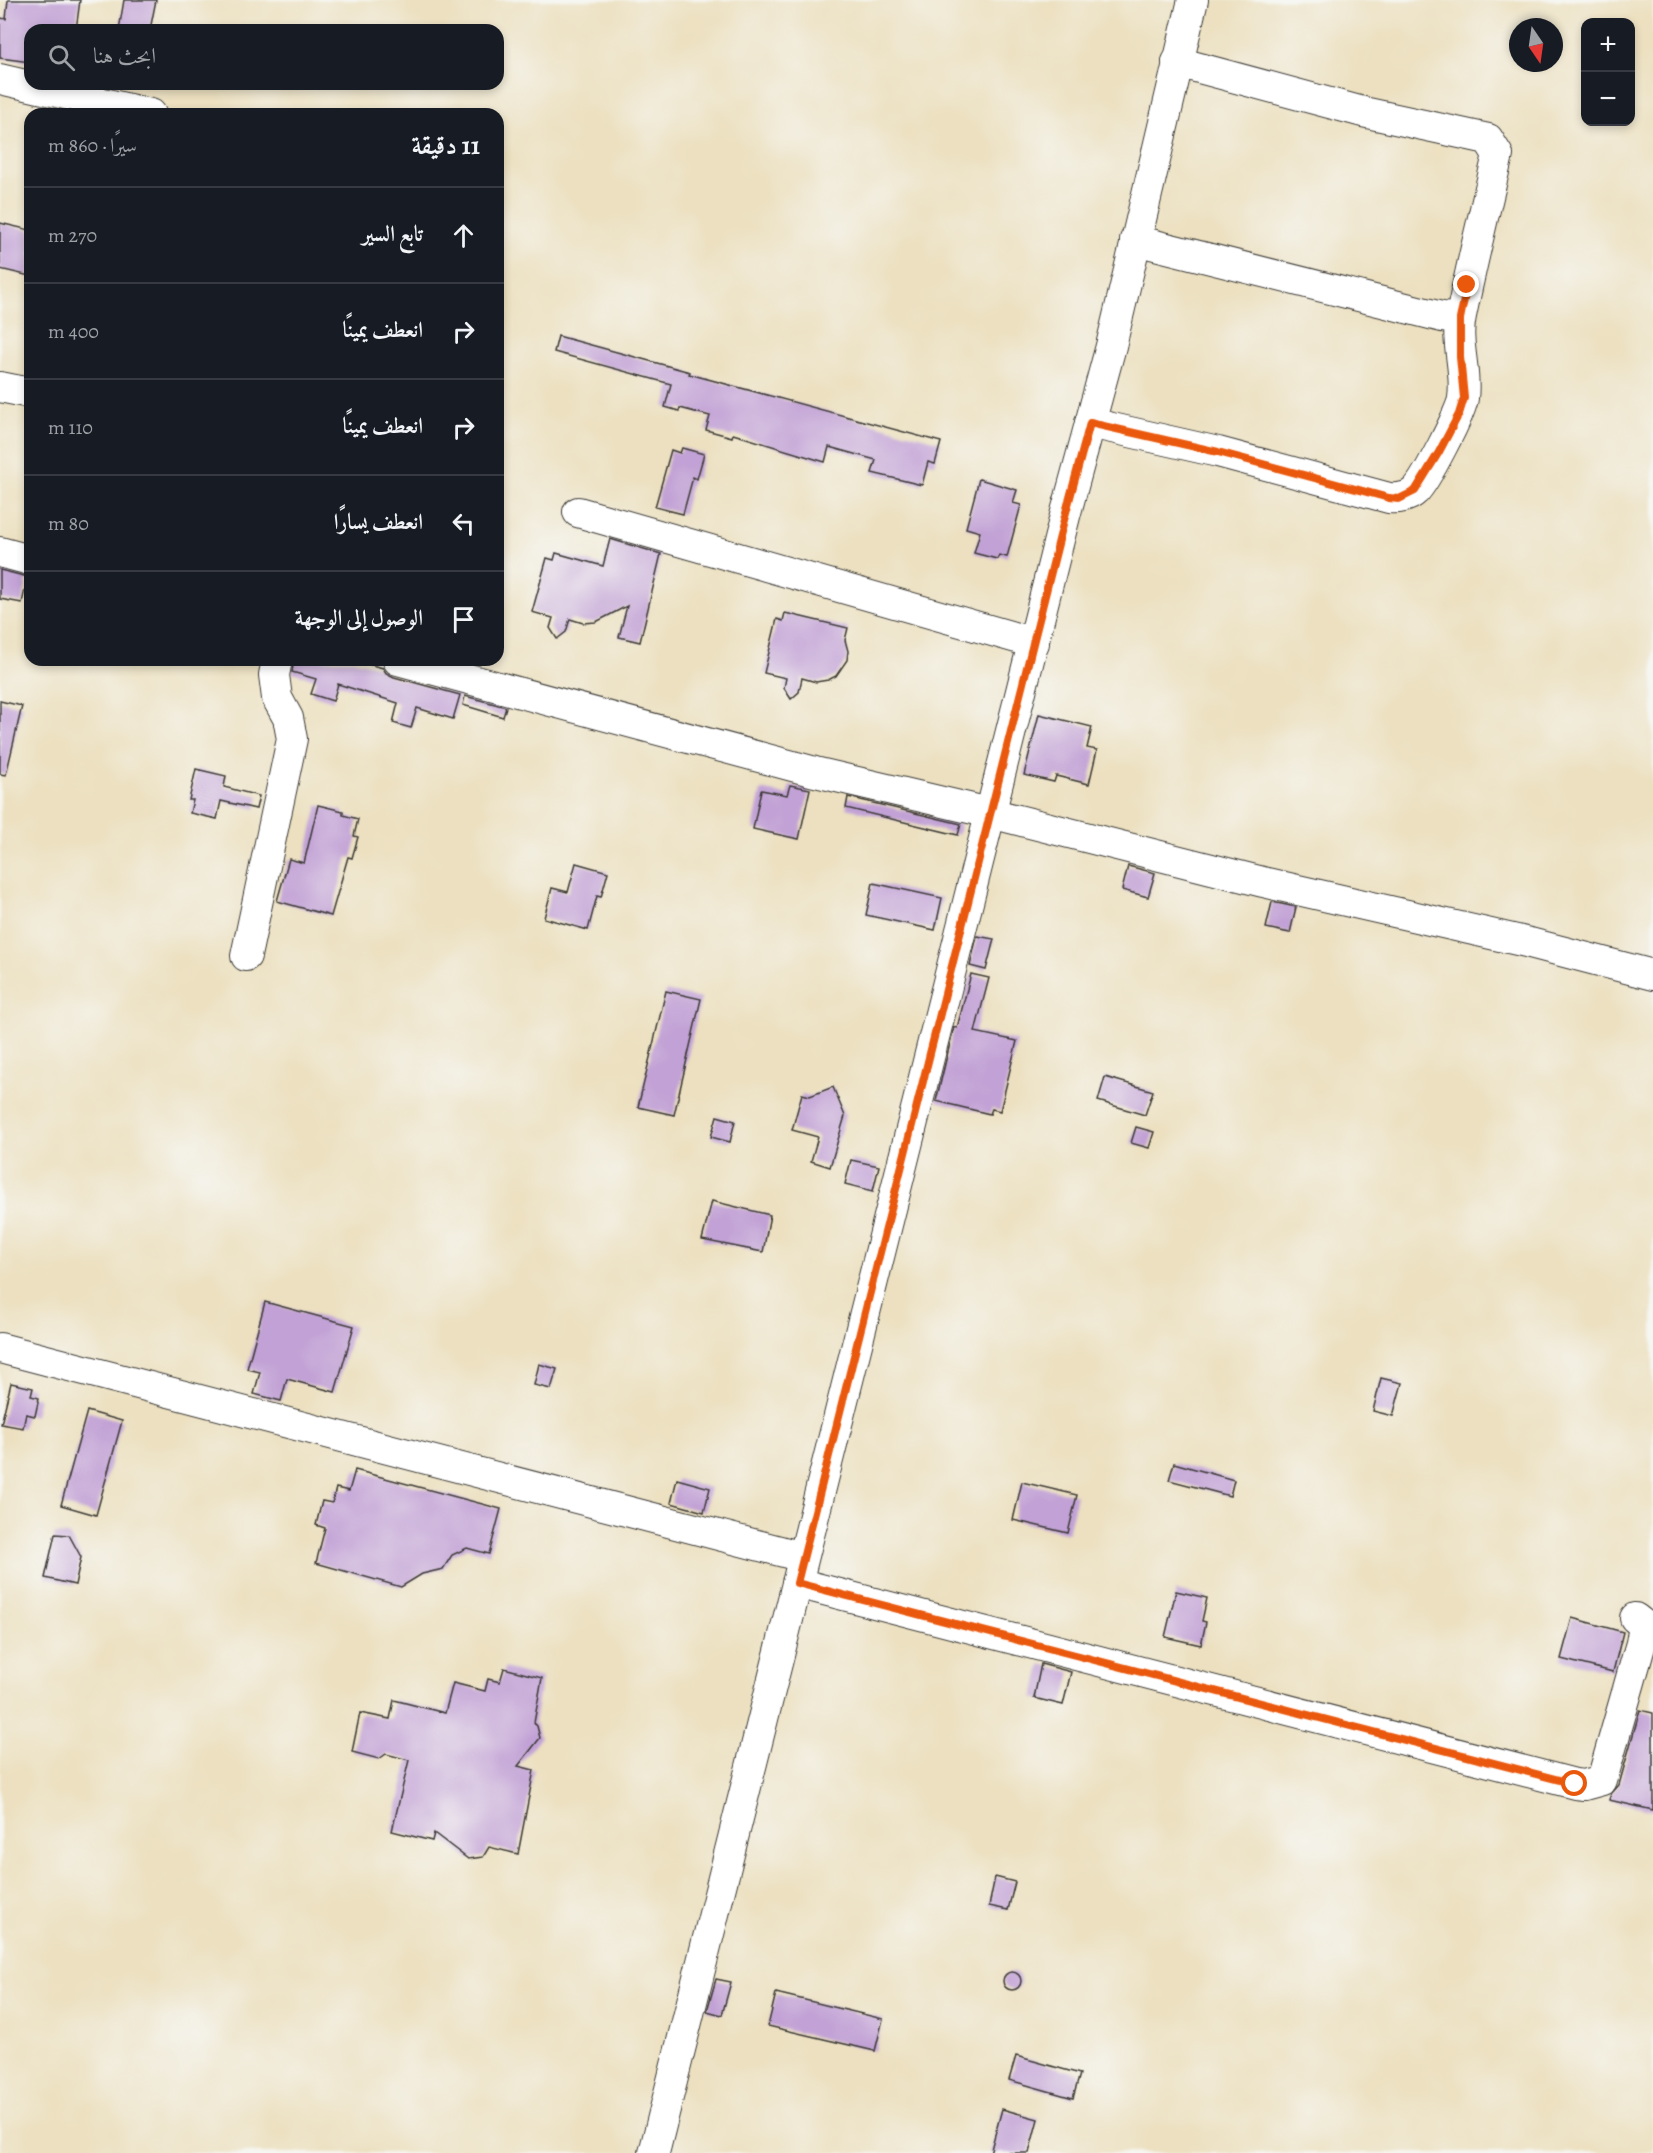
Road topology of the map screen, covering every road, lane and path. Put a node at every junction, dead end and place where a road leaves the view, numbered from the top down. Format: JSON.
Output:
{"nodes":[{"id":1,"x":1193,"y":0,"type":"edge"},
{"id":2,"x":1177,"y":62,"type":"junction"},
{"id":3,"x":0,"y":80,"type":"edge"},
{"id":4,"x":24,"y":85,"type":"edge"},
{"id":5,"x":44,"y":90,"type":"edge"},
{"id":6,"x":124,"y":108,"type":"edge"},
{"id":7,"x":1135,"y":240,"type":"junction"},
{"id":8,"x":1460,"y":319,"type":"junction"},
{"id":9,"x":0,"y":387,"type":"edge"},
{"id":10,"x":24,"y":392,"type":"edge"},
{"id":11,"x":1090,"y":423,"type":"junction"},
{"id":12,"x":579,"y":512,"type":"dead end"},
{"id":13,"x":0,"y":552,"type":"edge"},
{"id":14,"x":24,"y":558,"type":"edge"},
{"id":15,"x":1034,"y":643,"type":"junction"},
{"id":16,"x":276,"y":666,"type":"edge"},
{"id":17,"x":420,"y":666,"type":"edge"},
{"id":18,"x":990,"y":813,"type":"junction"},
{"id":19,"x":246,"y":956,"type":"dead end"},
{"id":20,"x":1653,"y":975,"type":"edge"},
{"id":21,"x":0,"y":1348,"type":"edge"},
{"id":22,"x":800,"y":1570,"type":"junction"},
{"id":23,"x":1635,"y":1618,"type":"dead end"},
{"id":24,"x":654,"y":2153,"type":"edge"}],
"edges":[{"from":1,"to":2,"type":"street"},
{"from":2,"to":7,"type":"street"},
{"from":2,"to":8,"type":"street"},
{"from":3,"to":4,"type":"street"},
{"from":5,"to":6,"type":"street"},
{"from":7,"to":8,"type":"street"},
{"from":7,"to":11,"type":"street"},
{"from":8,"to":11,"type":"street"},
{"from":9,"to":10,"type":"street"},
{"from":11,"to":15,"type":"street"},
{"from":12,"to":15,"type":"street"},
{"from":13,"to":14,"type":"street"},
{"from":15,"to":18,"type":"street"},
{"from":16,"to":19,"type":"street"},
{"from":17,"to":18,"type":"street"},
{"from":18,"to":20,"type":"street"},
{"from":18,"to":22,"type":"street"},
{"from":21,"to":22,"type":"street"},
{"from":22,"to":23,"type":"street"},
{"from":22,"to":24,"type":"street"}]}
